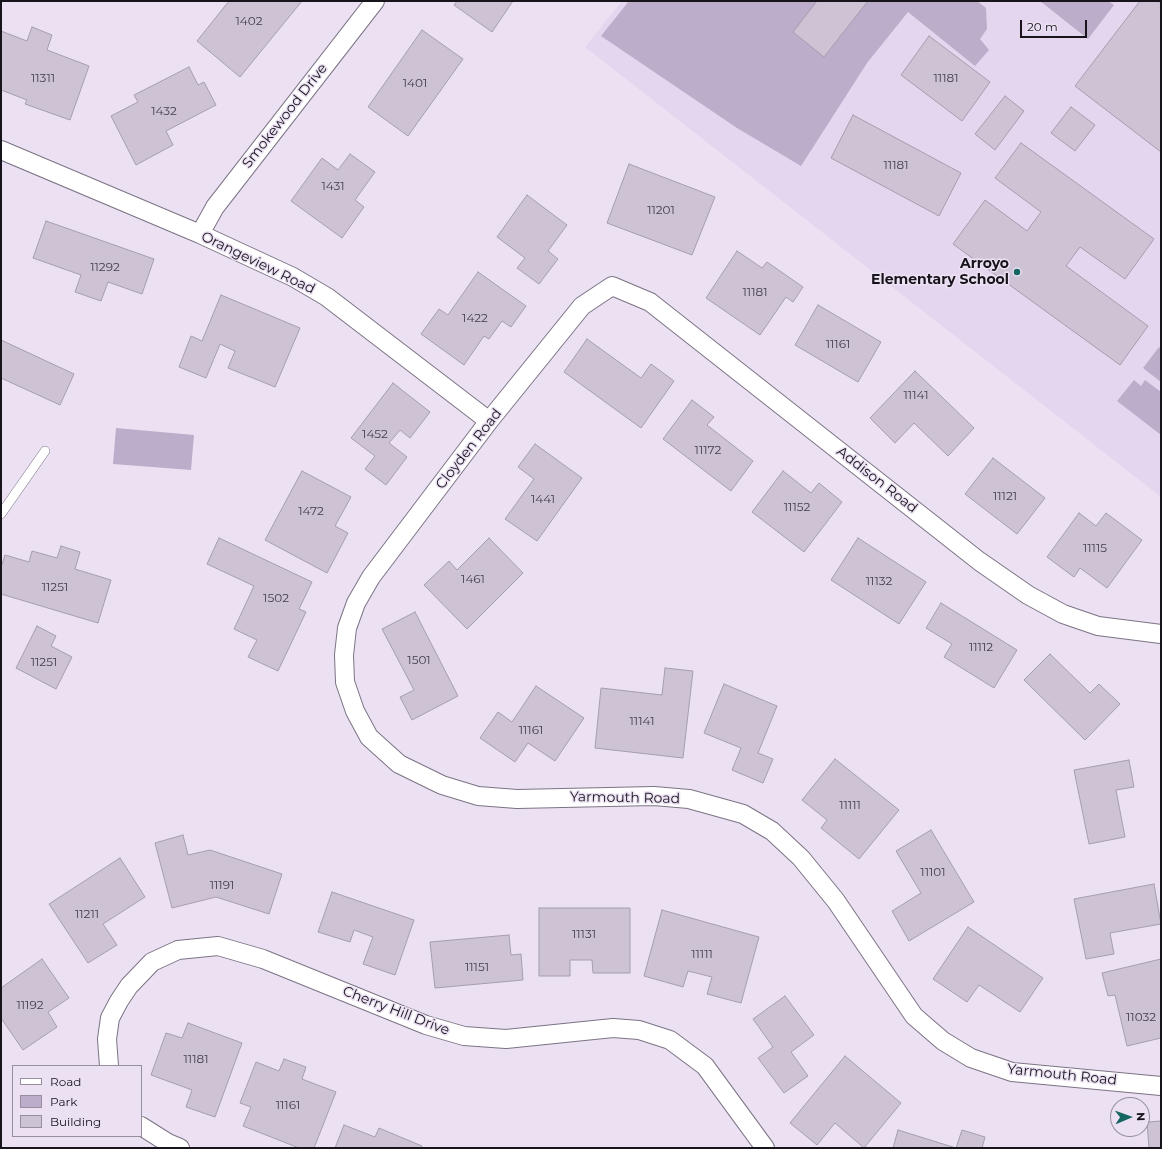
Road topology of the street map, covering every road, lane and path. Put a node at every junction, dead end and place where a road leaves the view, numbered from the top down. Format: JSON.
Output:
{"nodes":[{"id":1,"x":375,"y":1,"type":"edge"},
{"id":2,"x":1,"y":150,"type":"edge"},
{"id":3,"x":200,"y":234,"type":"junction"},
{"id":4,"x":612,"y":286,"type":"joint"},
{"id":5,"x":489,"y":421,"type":"junction"},
{"id":6,"x":45,"y":451,"type":"dead end"},
{"id":7,"x":1,"y":514,"type":"edge"},
{"id":8,"x":347,"y":628,"type":"joint"},
{"id":9,"x":1161,"y":634,"type":"edge"},
{"id":10,"x":109,"y":1065,"type":"edge"},
{"id":11,"x":1161,"y":1086,"type":"edge"},
{"id":12,"x":142,"y":1127,"type":"edge"},
{"id":13,"x":180,"y":1148,"type":"edge"},
{"id":14,"x":765,"y":1148,"type":"edge"}],
"edges":[{"from":1,"to":3,"type":"street","name":"Smokewood Drive"},
{"from":2,"to":3,"type":"street","name":"Orangeview Road"},
{"from":3,"to":5,"type":"street","name":"Orangeview Road"},
{"from":4,"to":5,"type":"street","name":"Cloyden Road"},
{"from":4,"to":9,"type":"street","name":"Addison Road"},
{"from":5,"to":8,"type":"street","name":"Cloyden Road"},
{"from":6,"to":7,"type":"lane"},
{"from":8,"to":11,"type":"street","name":"Yarmouth Road"},
{"from":10,"to":14,"type":"street","name":"Cherry Hill Drive"},
{"from":12,"to":13,"type":"street"}]}
